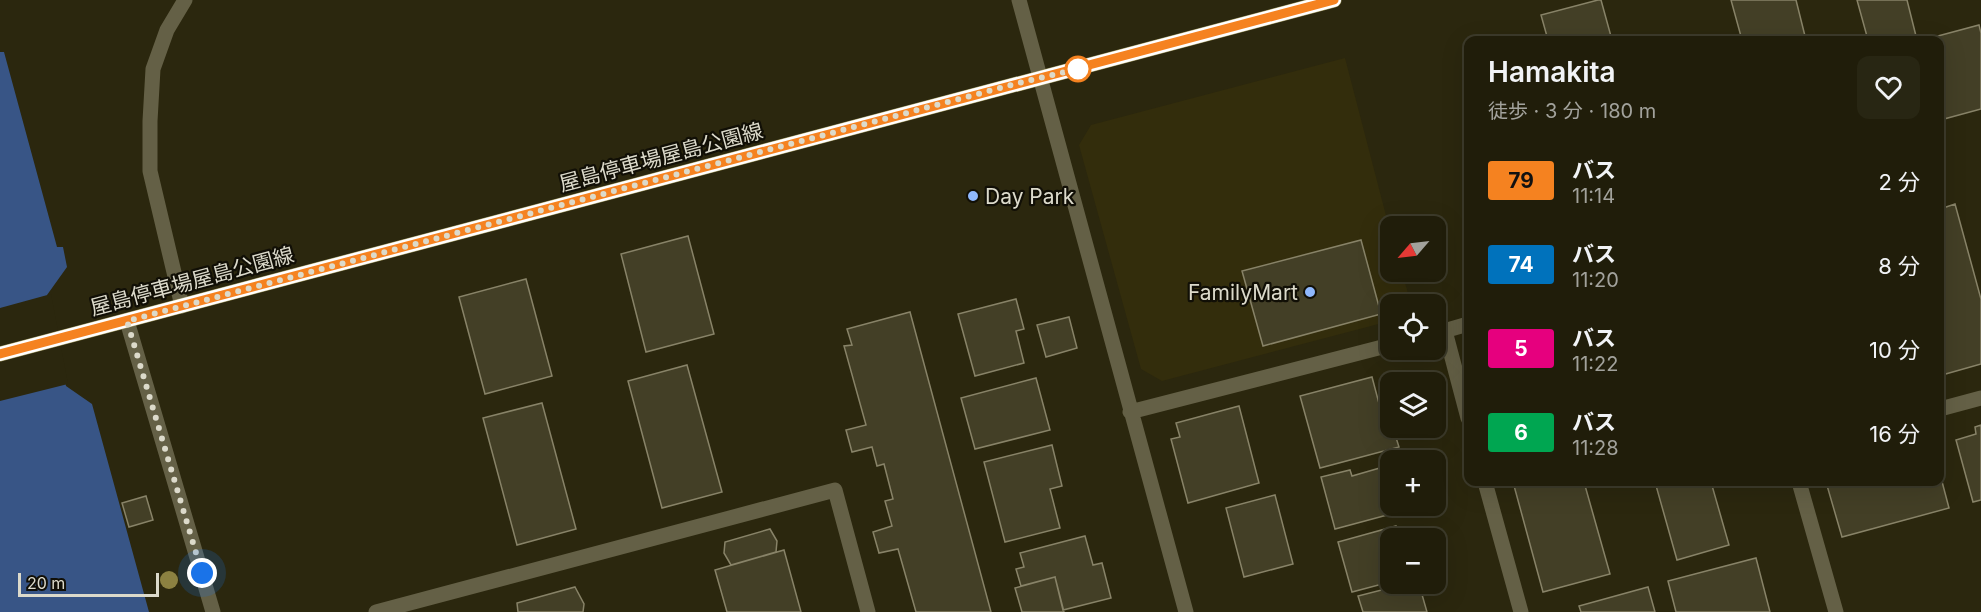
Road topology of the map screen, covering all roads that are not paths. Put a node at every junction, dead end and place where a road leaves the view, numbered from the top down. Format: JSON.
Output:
{"nodes":[{"id":1,"x":185,"y":0,"type":"edge"},
{"id":2,"x":1019,"y":0,"type":"edge"},
{"id":3,"x":1334,"y":0,"type":"edge"},
{"id":4,"x":1039,"y":77,"type":"junction"},
{"id":5,"x":182,"y":306,"type":"junction"},
{"id":6,"x":127,"y":321,"type":"junction"},
{"id":7,"x":1464,"y":325,"type":"edge"},
{"id":8,"x":1446,"y":330,"type":"edge"},
{"id":9,"x":1380,"y":348,"type":"edge"},
{"id":10,"x":1446,"y":350,"type":"edge"},
{"id":11,"x":0,"y":354,"type":"edge"},
{"id":12,"x":1981,"y":398,"type":"edge"},
{"id":13,"x":1464,"y":406,"type":"edge"},
{"id":14,"x":1944,"y":409,"type":"edge"},
{"id":15,"x":1130,"y":412,"type":"junction"},
{"id":16,"x":1486,"y":486,"type":"edge"},
{"id":17,"x":1800,"y":486,"type":"edge"},
{"id":18,"x":1181,"y":611,"type":"edge"},
{"id":19,"x":213,"y":612,"type":"edge"},
{"id":20,"x":376,"y":612,"type":"edge"},
{"id":21,"x":868,"y":612,"type":"edge"},
{"id":22,"x":1521,"y":612,"type":"edge"},
{"id":23,"x":1836,"y":612,"type":"edge"}],
"edges":[{"from":1,"to":5,"type":"street"},
{"from":2,"to":4,"type":"street"},
{"from":3,"to":4,"type":"main road","name":"屋島停車場屋島公園線"},
{"from":4,"to":5,"type":"main road","name":"屋島停車場屋島公園線"},
{"from":4,"to":15,"type":"street"},
{"from":5,"to":6,"type":"main road","name":"屋島停車場屋島公園線"},
{"from":6,"to":11,"type":"main road","name":"屋島停車場屋島公園線"},
{"from":6,"to":19,"type":"street"},
{"from":7,"to":8,"type":"street"},
{"from":9,"to":15,"type":"street"},
{"from":10,"to":13,"type":"street"},
{"from":12,"to":14,"type":"street"},
{"from":15,"to":18,"type":"street"},
{"from":16,"to":22,"type":"street"},
{"from":17,"to":23,"type":"street"},
{"from":20,"to":21,"type":"street"}]}
